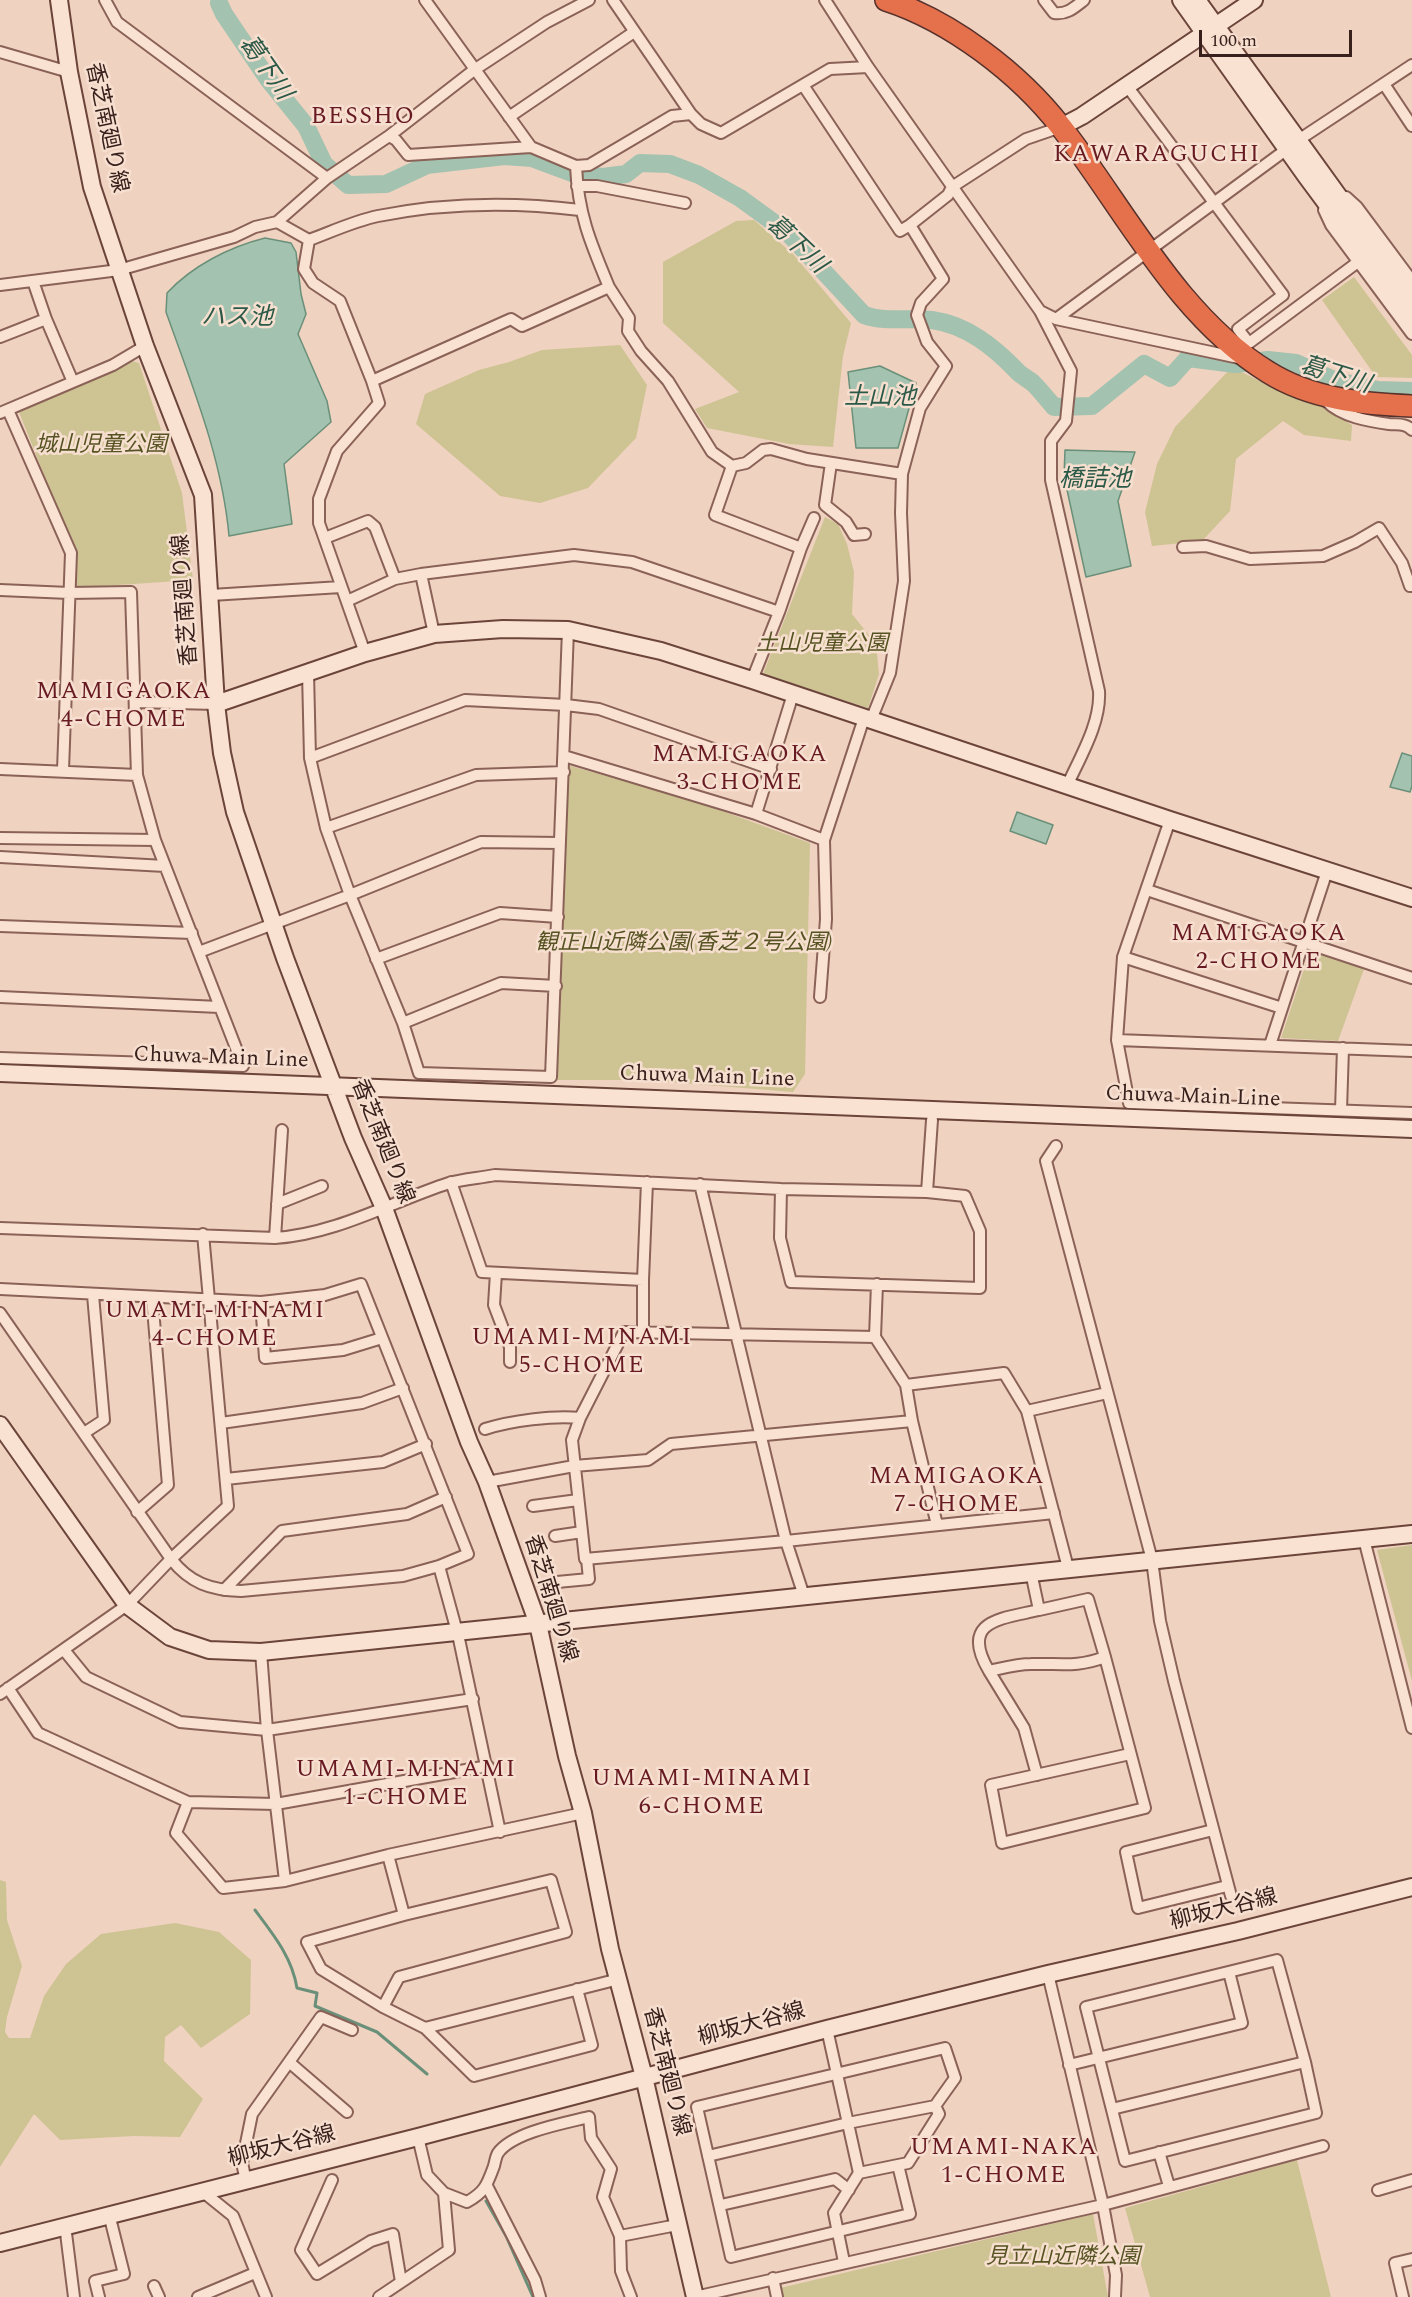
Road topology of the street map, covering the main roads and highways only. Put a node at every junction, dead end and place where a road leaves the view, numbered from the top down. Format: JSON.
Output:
{"nodes":[{"id":1,"x":899,"y":2,"type":"edge"},
{"id":2,"x":1412,"y":406,"type":"edge"}],
"edges":[{"from":1,"to":2,"type":"highway"}]}
